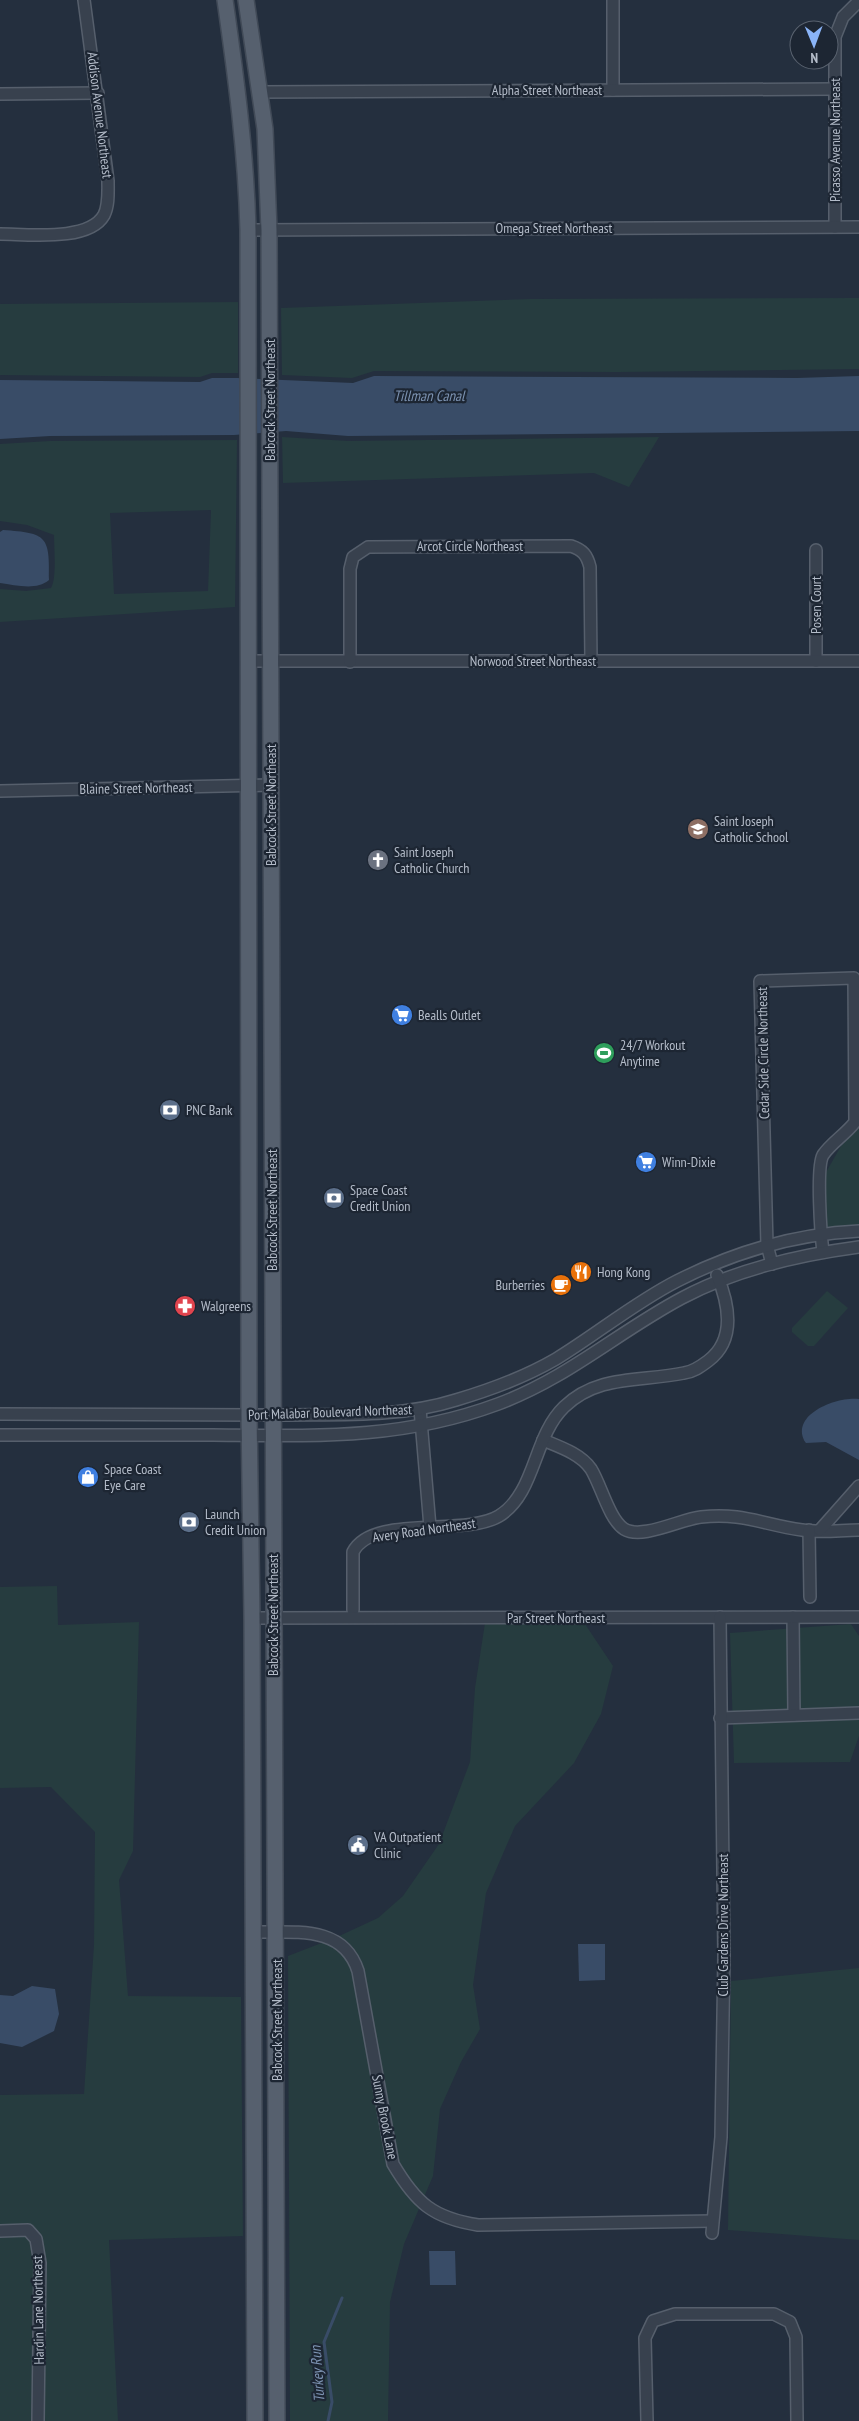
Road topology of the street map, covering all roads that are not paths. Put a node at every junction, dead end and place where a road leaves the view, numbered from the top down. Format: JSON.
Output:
{"nodes":[{"id":1,"x":84,"y":0,"type":"edge"},
{"id":2,"x":225,"y":0,"type":"edge"},
{"id":3,"x":246,"y":0,"type":"edge"},
{"id":4,"x":613,"y":0,"type":"edge"},
{"id":5,"x":859,"y":0,"type":"edge"},
{"id":6,"x":834,"y":89,"type":"junction"},
{"id":7,"x":614,"y":90,"type":"junction"},
{"id":8,"x":260,"y":92,"type":"junction"},
{"id":9,"x":0,"y":94,"type":"edge"},
{"id":10,"x":98,"y":94,"type":"junction"},
{"id":11,"x":836,"y":227,"type":"junction"},
{"id":12,"x":859,"y":227,"type":"edge"},
{"id":13,"x":248,"y":230,"type":"junction"},
{"id":14,"x":269,"y":230,"type":"junction"},
{"id":15,"x":0,"y":234,"type":"edge"},
{"id":16,"x":249,"y":511,"type":"junction"},
{"id":17,"x":270,"y":512,"type":"junction"},
{"id":18,"x":816,"y":550,"type":"dead end"},
{"id":19,"x":250,"y":661,"type":"junction"},
{"id":20,"x":271,"y":661,"type":"junction"},
{"id":21,"x":590,"y":661,"type":"junction"},
{"id":22,"x":816,"y":661,"type":"junction"},
{"id":23,"x":859,"y":661,"type":"edge"},
{"id":24,"x":350,"y":662,"type":"junction"},
{"id":25,"x":250,"y":785,"type":"junction"},
{"id":26,"x":271,"y":785,"type":"junction"},
{"id":27,"x":0,"y":791,"type":"edge"},
{"id":28,"x":859,"y":1231,"type":"edge"},
{"id":29,"x":820,"y":1233,"type":"junction"},
{"id":30,"x":767,"y":1245,"type":"junction"},
{"id":31,"x":859,"y":1248,"type":"edge"},
{"id":32,"x":823,"y":1252,"type":"junction"},
{"id":33,"x":772,"y":1264,"type":"junction"},
{"id":34,"x":713,"y":1265,"type":"junction"},
{"id":35,"x":719,"y":1280,"type":"junction"},
{"id":36,"x":420,"y":1409,"type":"junction"},
{"id":37,"x":0,"y":1414,"type":"edge"},
{"id":38,"x":249,"y":1415,"type":"junction"},
{"id":39,"x":273,"y":1415,"type":"junction"},
{"id":40,"x":423,"y":1426,"type":"junction"},
{"id":41,"x":0,"y":1435,"type":"edge"},
{"id":42,"x":249,"y":1435,"type":"junction"},
{"id":43,"x":273,"y":1436,"type":"junction"},
{"id":44,"x":543,"y":1440,"type":"junction"},
{"id":45,"x":859,"y":1486,"type":"edge"},
{"id":46,"x":430,"y":1526,"type":"junction"},
{"id":47,"x":815,"y":1530,"type":"junction"},
{"id":48,"x":859,"y":1530,"type":"edge"},
{"id":49,"x":810,"y":1597,"type":"dead end"},
{"id":50,"x":353,"y":1610,"type":"dead end"},
{"id":51,"x":720,"y":1617,"type":"junction"},
{"id":52,"x":793,"y":1617,"type":"junction"},
{"id":53,"x":859,"y":1617,"type":"edge"},
{"id":54,"x":252,"y":1618,"type":"junction"},
{"id":55,"x":273,"y":1618,"type":"junction"},
{"id":56,"x":859,"y":1713,"type":"edge"},
{"id":57,"x":794,"y":1715,"type":"junction"},
{"id":58,"x":720,"y":1718,"type":"junction"},
{"id":59,"x":253,"y":1932,"type":"junction"},
{"id":60,"x":276,"y":1933,"type":"junction"},
{"id":61,"x":254,"y":2174,"type":"junction"},
{"id":62,"x":277,"y":2174,"type":"junction"},
{"id":63,"x":712,"y":2221,"type":"junction"},
{"id":64,"x":0,"y":2231,"type":"edge"},
{"id":65,"x":712,"y":2233,"type":"dead end"},
{"id":66,"x":38,"y":2421,"type":"edge"},
{"id":67,"x":255,"y":2421,"type":"edge"},
{"id":68,"x":277,"y":2421,"type":"edge"},
{"id":69,"x":647,"y":2421,"type":"edge"},
{"id":70,"x":797,"y":2421,"type":"edge"}],
"edges":[{"from":1,"to":10,"type":"street","name":"Addison Avenue Northeast"},
{"from":2,"to":13,"type":"main road","name":"Babcock Street Northeast"},
{"from":3,"to":8,"type":"main road","name":"Babcock Street Northeast"},
{"from":4,"to":7,"type":"street"},
{"from":5,"to":6,"type":"street","name":"Picasso Avenue Northeast"},
{"from":6,"to":7,"type":"street","name":"Alpha Street Northeast"},
{"from":6,"to":11,"type":"street","name":"Picasso Avenue Northeast"},
{"from":7,"to":8,"type":"street","name":"Alpha Street Northeast"},
{"from":8,"to":14,"type":"main road","name":"Babcock Street Northeast"},
{"from":9,"to":10,"type":"street"},
{"from":10,"to":15,"type":"street","name":"Addison Avenue Northeast"},
{"from":11,"to":12,"type":"street","name":"Omega Street Northeast"},
{"from":11,"to":14,"type":"street","name":"Omega Street Northeast"},
{"from":13,"to":14,"type":"street","name":"Omega Street Northeast"},
{"from":13,"to":16,"type":"main road","name":"Babcock Street Northeast"},
{"from":14,"to":17,"type":"main road","name":"Babcock Street Northeast"},
{"from":16,"to":17,"type":"main road"},
{"from":16,"to":19,"type":"main road","name":"Babcock Street Northeast"},
{"from":17,"to":20,"type":"main road","name":"Babcock Street Northeast"},
{"from":18,"to":22,"type":"street","name":"Posen Court"},
{"from":19,"to":20,"type":"street","name":"Norwood Street Northeast"},
{"from":19,"to":25,"type":"main road","name":"Babcock Street Northeast"},
{"from":20,"to":24,"type":"street","name":"Norwood Street Northeast"},
{"from":20,"to":26,"type":"main road","name":"Babcock Street Northeast"},
{"from":21,"to":22,"type":"street","name":"Norwood Street Northeast"},
{"from":21,"to":24,"type":"street","name":"Norwood Street Northeast"},
{"from":21,"to":24,"type":"street","name":"Arcot Circle Northeast"},
{"from":22,"to":23,"type":"street","name":"Norwood Street Northeast"},
{"from":25,"to":26,"type":"street","name":"Blaine Street Northeast"},
{"from":25,"to":27,"type":"street","name":"Blaine Street Northeast"},
{"from":25,"to":38,"type":"main road","name":"Babcock Street Northeast"},
{"from":26,"to":39,"type":"main road","name":"Babcock Street Northeast"},
{"from":28,"to":29,"type":"street","name":"Port Malabar Boulevard Northeast"},
{"from":29,"to":30,"type":"street","name":"Port Malabar Boulevard Northeast"},
{"from":29,"to":30,"type":"street","name":"Cedar Side Circle Northeast"},
{"from":29,"to":32,"type":"street","name":"Cedar Side Circle Northeast"},
{"from":30,"to":33,"type":"street","name":"Cedar Side Circle Northeast"},
{"from":30,"to":34,"type":"street","name":"Port Malabar Boulevard Northeast"},
{"from":31,"to":32,"type":"street","name":"Port Malabar Boulevard Northeast"},
{"from":32,"to":33,"type":"street","name":"Port Malabar Boulevard Northeast"},
{"from":33,"to":35,"type":"street","name":"Port Malabar Boulevard Northeast"},
{"from":34,"to":35,"type":"street","name":"Avery Road Northeast"},
{"from":34,"to":36,"type":"street","name":"Port Malabar Boulevard Northeast"},
{"from":35,"to":40,"type":"street","name":"Port Malabar Boulevard Northeast"},
{"from":35,"to":44,"type":"street","name":"Avery Road Northeast"},
{"from":36,"to":39,"type":"street","name":"Port Malabar Boulevard Northeast"},
{"from":36,"to":40,"type":"street"},
{"from":37,"to":38,"type":"street","name":"Port Malabar Boulevard Northeast"},
{"from":38,"to":39,"type":"street","name":"Port Malabar Boulevard Northeast"},
{"from":38,"to":42,"type":"main road","name":"Babcock Street Northeast"},
{"from":39,"to":43,"type":"main road","name":"Babcock Street Northeast"},
{"from":40,"to":43,"type":"street","name":"Port Malabar Boulevard Northeast"},
{"from":40,"to":46,"type":"street"},
{"from":41,"to":42,"type":"street","name":"Port Malabar Boulevard Northeast"},
{"from":42,"to":43,"type":"street","name":"Port Malabar Boulevard Northeast"},
{"from":42,"to":54,"type":"main road","name":"Babcock Street Northeast"},
{"from":43,"to":55,"type":"main road","name":"Babcock Street Northeast"},
{"from":44,"to":46,"type":"street","name":"Avery Road Northeast"},
{"from":44,"to":47,"type":"street"},
{"from":45,"to":47,"type":"street"},
{"from":46,"to":50,"type":"street","name":"Avery Road Northeast"},
{"from":47,"to":48,"type":"street"},
{"from":47,"to":49,"type":"street"},
{"from":51,"to":52,"type":"street","name":"Par Street Northeast"},
{"from":51,"to":55,"type":"street","name":"Par Street Northeast"},
{"from":51,"to":58,"type":"street","name":"Club Gardens Drive Northeast"},
{"from":52,"to":53,"type":"street","name":"Par Street Northeast"},
{"from":52,"to":57,"type":"street"},
{"from":54,"to":55,"type":"street","name":"Par Street Northeast"},
{"from":54,"to":59,"type":"main road","name":"Babcock Street Northeast"},
{"from":55,"to":60,"type":"main road","name":"Babcock Street Northeast"},
{"from":56,"to":57,"type":"street"},
{"from":57,"to":58,"type":"street"},
{"from":58,"to":63,"type":"street","name":"Club Gardens Drive Northeast"},
{"from":59,"to":60,"type":"street","name":"Sunny Brook Lane"},
{"from":59,"to":61,"type":"main road","name":"Babcock Street Northeast"},
{"from":60,"to":62,"type":"main road","name":"Babcock Street Northeast"},
{"from":60,"to":63,"type":"street","name":"Sunny Brook Lane"},
{"from":61,"to":62,"type":"main road"},
{"from":61,"to":67,"type":"main road","name":"Babcock Street Northeast"},
{"from":62,"to":68,"type":"main road","name":"Babcock Street Northeast"},
{"from":63,"to":65,"type":"street","name":"Club Gardens Drive Northeast"},
{"from":64,"to":66,"type":"street","name":"Hardin Lane Northeast"},
{"from":69,"to":70,"type":"street"}]}
